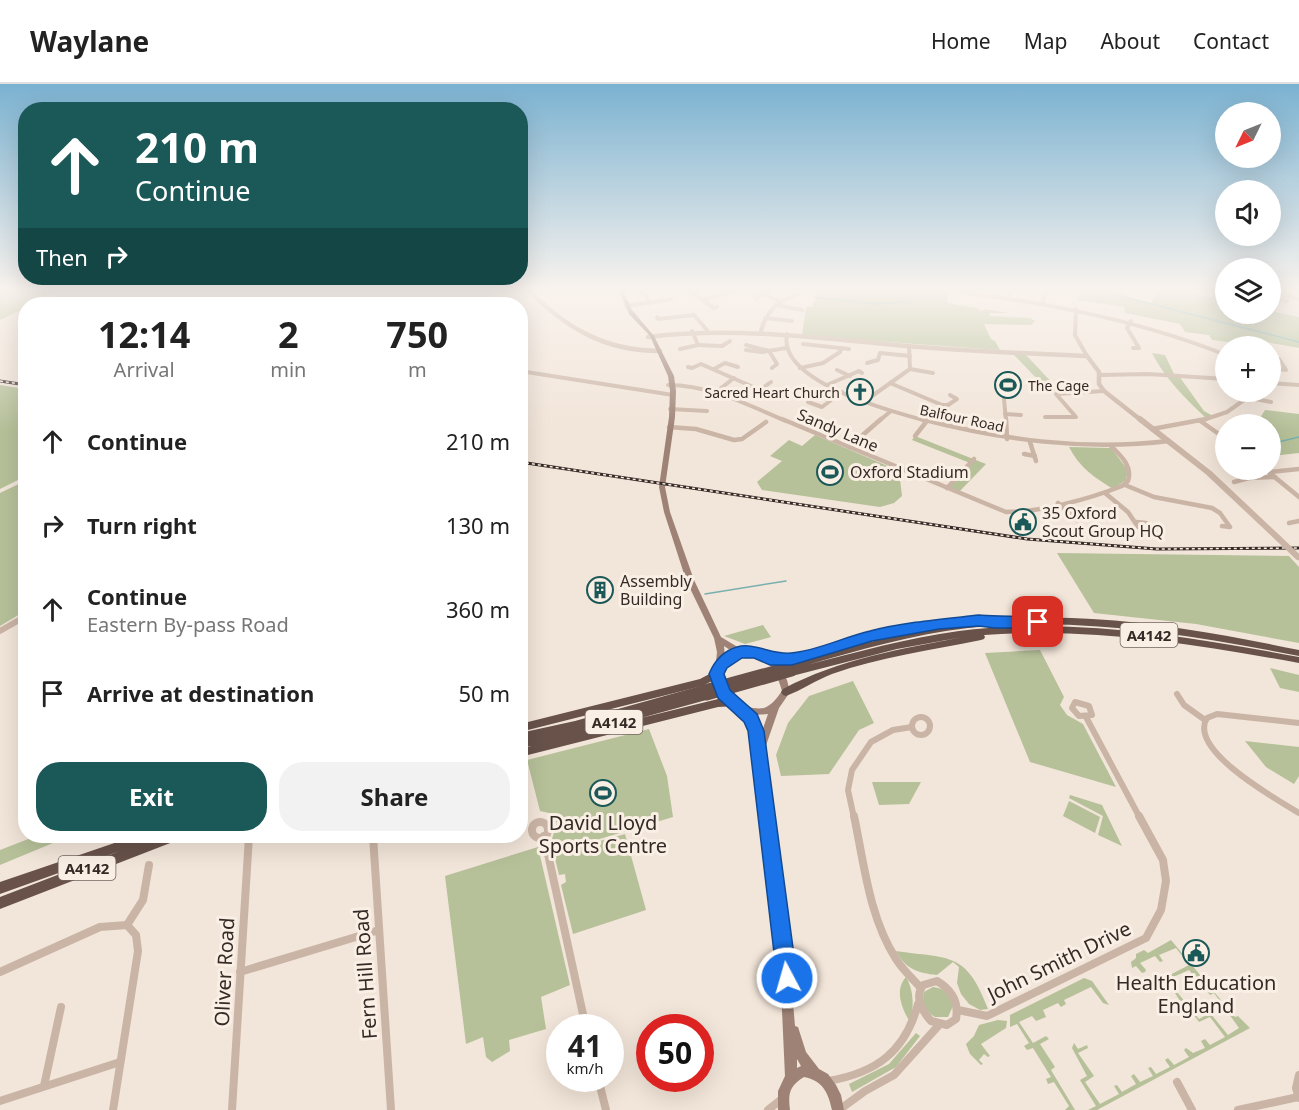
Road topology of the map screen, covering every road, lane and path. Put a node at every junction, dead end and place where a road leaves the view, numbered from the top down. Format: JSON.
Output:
{"nodes":[{"id":1,"x":595,"y":336,"type":"edge"},
{"id":2,"x":658,"y":336,"type":"edge"},
{"id":3,"x":694,"y":336,"type":"edge"},
{"id":4,"x":787,"y":336,"type":"edge"},
{"id":5,"x":806,"y":336,"type":"edge"},
{"id":6,"x":1076,"y":336,"type":"edge"},
{"id":7,"x":1131,"y":336,"type":"edge"},
{"id":8,"x":1173,"y":336,"type":"edge"},
{"id":9,"x":650,"y":337,"type":"joint"},
{"id":10,"x":730,"y":341,"type":"dead end"},
{"id":11,"x":803,"y":344,"type":"dead end"},
{"id":12,"x":698,"y":345,"type":"junction"},
{"id":13,"x":909,"y":346,"type":"junction"},
{"id":14,"x":746,"y":347,"type":"dead end"},
{"id":15,"x":786,"y":348,"type":"junction"},
{"id":16,"x":840,"y":348,"type":"junction"},
{"id":17,"x":1133,"y":348,"type":"dead end"},
{"id":18,"x":680,"y":349,"type":"dead end"},
{"id":19,"x":849,"y":349,"type":"dead end"},
{"id":20,"x":657,"y":350,"type":"junction"},
{"id":21,"x":769,"y":351,"type":"junction"},
{"id":22,"x":1215,"y":351,"type":"edge"},
{"id":23,"x":910,"y":356,"type":"junction"},
{"id":24,"x":1087,"y":356,"type":"junction"},
{"id":25,"x":1281,"y":361,"type":"edge"},
{"id":26,"x":867,"y":363,"type":"dead end"},
{"id":27,"x":738,"y":367,"type":"dead end"},
{"id":28,"x":691,"y":368,"type":"dead end"},
{"id":29,"x":772,"y":368,"type":"dead end"},
{"id":30,"x":800,"y":368,"type":"junction"},
{"id":31,"x":714,"y":369,"type":"junction"},
{"id":32,"x":910,"y":369,"type":"junction"},
{"id":33,"x":1281,"y":369,"type":"edge"},
{"id":34,"x":837,"y":370,"type":"dead end"},
{"id":35,"x":528,"y":372,"type":"edge"},
{"id":36,"x":862,"y":373,"type":"dead end"},
{"id":37,"x":933,"y":373,"type":"dead end"},
{"id":38,"x":1100,"y":375,"type":"junction"},
{"id":39,"x":850,"y":376,"type":"junction"},
{"id":40,"x":734,"y":378,"type":"junction"},
{"id":41,"x":1215,"y":378,"type":"edge"},
{"id":42,"x":771,"y":382,"type":"dead end"},
{"id":43,"x":890,"y":383,"type":"junction"},
{"id":44,"x":1281,"y":384,"type":"edge"},
{"id":45,"x":670,"y":385,"type":"junction"},
{"id":46,"x":827,"y":385,"type":"junction"},
{"id":47,"x":1299,"y":385,"type":"edge"},
{"id":48,"x":1104,"y":391,"type":"junction"},
{"id":49,"x":716,"y":392,"type":"junction"},
{"id":50,"x":842,"y":392,"type":"junction"},
{"id":51,"x":670,"y":394,"type":"junction"},
{"id":52,"x":950,"y":396,"type":"dead end"},
{"id":53,"x":1004,"y":399,"type":"dead end"},
{"id":54,"x":865,"y":401,"type":"junction"},
{"id":55,"x":808,"y":402,"type":"dead end"},
{"id":56,"x":1241,"y":402,"type":"edge"},
{"id":57,"x":671,"y":409,"type":"junction"},
{"id":58,"x":707,"y":411,"type":"dead end"},
{"id":59,"x":891,"y":411,"type":"junction"},
{"id":60,"x":1005,"y":414,"type":"junction"},
{"id":61,"x":1021,"y":415,"type":"dead end"},
{"id":62,"x":1045,"y":417,"type":"dead end"},
{"id":63,"x":1198,"y":420,"type":"junction"},
{"id":64,"x":766,"y":422,"type":"dead end"},
{"id":65,"x":926,"y":422,"type":"junction"},
{"id":66,"x":669,"y":426,"type":"junction"},
{"id":67,"x":1152,"y":429,"type":"junction"},
{"id":68,"x":1215,"y":432,"type":"edge"},
{"id":69,"x":915,"y":436,"type":"dead end"},
{"id":70,"x":1007,"y":439,"type":"junction"},
{"id":71,"x":1169,"y":441,"type":"junction"},
{"id":72,"x":1030,"y":442,"type":"junction"},
{"id":73,"x":1111,"y":446,"type":"junction"},
{"id":74,"x":849,"y":447,"type":"junction"},
{"id":75,"x":1024,"y":454,"type":"dead end"},
{"id":76,"x":974,"y":459,"type":"dead end"},
{"id":77,"x":1299,"y":469,"type":"edge"},
{"id":78,"x":1281,"y":470,"type":"edge"},
{"id":79,"x":1242,"y":480,"type":"edge"},
{"id":80,"x":1279,"y":480,"type":"edge"},
{"id":81,"x":1234,"y":482,"type":"dead end"},
{"id":82,"x":1125,"y":485,"type":"junction"},
{"id":83,"x":947,"y":488,"type":"junction"},
{"id":84,"x":1104,"y":493,"type":"junction"},
{"id":85,"x":1299,"y":497,"type":"edge"},
{"id":86,"x":1058,"y":503,"type":"junction"},
{"id":87,"x":1077,"y":517,"type":"dead end"},
{"id":88,"x":1299,"y":522,"type":"edge"},
{"id":89,"x":1146,"y":523,"type":"dead end"},
{"id":90,"x":1289,"y":523,"type":"dead end"},
{"id":91,"x":1222,"y":526,"type":"dead end"},
{"id":92,"x":1298,"y":557,"type":"edge"},
{"id":93,"x":18,"y":621,"type":"edge"},
{"id":94,"x":996,"y":627,"type":"junction"},
{"id":95,"x":0,"y":631,"type":"edge"},
{"id":96,"x":718,"y":638,"type":"junction"},
{"id":97,"x":740,"y":652,"type":"junction"},
{"id":98,"x":1299,"y":653,"type":"edge"},
{"id":99,"x":770,"y":659,"type":"junction"},
{"id":100,"x":1299,"y":660,"type":"edge"},
{"id":101,"x":721,"y":664,"type":"junction"},
{"id":102,"x":717,"y":674,"type":"junction"},
{"id":103,"x":706,"y":692,"type":"junction"},
{"id":104,"x":786,"y":692,"type":"junction"},
{"id":105,"x":1177,"y":693,"type":"dead end"},
{"id":106,"x":737,"y":706,"type":"junction"},
{"id":107,"x":775,"y":706,"type":"junction"},
{"id":108,"x":1086,"y":717,"type":"dead end"},
{"id":109,"x":1205,"y":720,"type":"junction"},
{"id":110,"x":1299,"y":723,"type":"edge"},
{"id":111,"x":528,"y":726,"type":"edge"},
{"id":112,"x":912,"y":727,"type":"dead end"},
{"id":113,"x":528,"y":735,"type":"edge"},
{"id":114,"x":528,"y":742,"type":"edge"},
{"id":115,"x":528,"y":751,"type":"edge"},
{"id":116,"x":758,"y":756,"type":"junction"},
{"id":117,"x":1299,"y":813,"type":"edge"},
{"id":118,"x":544,"y":836,"type":"dead end"},
{"id":119,"x":129,"y":843,"type":"edge"},
{"id":120,"x":156,"y":843,"type":"edge"},
{"id":121,"x":249,"y":843,"type":"edge"},
{"id":122,"x":373,"y":843,"type":"edge"},
{"id":123,"x":149,"y":866,"type":"dead end"},
{"id":124,"x":0,"y":888,"type":"edge"},
{"id":125,"x":0,"y":903,"type":"edge"},
{"id":126,"x":127,"y":925,"type":"junction"},
{"id":127,"x":379,"y":930,"type":"junction"},
{"id":128,"x":0,"y":972,"type":"edge"},
{"id":129,"x":240,"y":972,"type":"junction"},
{"id":130,"x":920,"y":987,"type":"junction"},
{"id":131,"x":918,"y":1004,"type":"junction"},
{"id":132,"x":61,"y":1007,"type":"dead end"},
{"id":133,"x":958,"y":1010,"type":"junction"},
{"id":134,"x":583,"y":1014,"type":"edge"},
{"id":135,"x":791,"y":1022,"type":"junction"},
{"id":136,"x":939,"y":1025,"type":"junction"},
{"id":137,"x":120,"y":1062,"type":"junction"},
{"id":138,"x":814,"y":1072,"type":"junction"},
{"id":139,"x":1299,"y":1075,"type":"edge"},
{"id":140,"x":791,"y":1076,"type":"junction"},
{"id":141,"x":827,"y":1082,"type":"junction"},
{"id":142,"x":1177,"y":1082,"type":"dead end"},
{"id":143,"x":44,"y":1086,"type":"junction"},
{"id":144,"x":602,"y":1092,"type":"edge"},
{"id":145,"x":1298,"y":1097,"type":"edge"},
{"id":146,"x":0,"y":1101,"type":"edge"},
{"id":147,"x":783,"y":1105,"type":"edge"},
{"id":148,"x":113,"y":1110,"type":"edge"},
{"id":149,"x":232,"y":1110,"type":"edge"},
{"id":150,"x":391,"y":1110,"type":"edge"},
{"id":151,"x":606,"y":1110,"type":"edge"},
{"id":152,"x":768,"y":1110,"type":"edge"},
{"id":153,"x":838,"y":1110,"type":"edge"},
{"id":154,"x":1192,"y":1110,"type":"edge"},
{"id":155,"x":1238,"y":1110,"type":"edge"}],
"edges":[{"from":1,"to":20,"type":"street"},
{"from":2,"to":9,"type":"street"},
{"from":3,"to":12,"type":"street"},
{"from":4,"to":15,"type":"street"},
{"from":5,"to":13,"type":"street"},
{"from":6,"to":24,"type":"street"},
{"from":7,"to":17,"type":"street"},
{"from":8,"to":22,"type":"street"},
{"from":9,"to":20,"type":"main road"},
{"from":10,"to":12,"type":"street"},
{"from":11,"to":16,"type":"street"},
{"from":12,"to":18,"type":"street"},
{"from":13,"to":23,"type":"street"},
{"from":13,"to":24,"type":"street"},
{"from":14,"to":21,"type":"street"},
{"from":15,"to":21,"type":"street"},
{"from":15,"to":30,"type":"street","name":"Balfour Road"},
{"from":16,"to":19,"type":"street"},
{"from":16,"to":30,"type":"street"},
{"from":20,"to":45,"type":"main road"},
{"from":21,"to":29,"type":"street"},
{"from":23,"to":26,"type":"street"},
{"from":23,"to":32,"type":"street"},
{"from":24,"to":38,"type":"street"},
{"from":25,"to":33,"type":"street"},
{"from":27,"to":31,"type":"street"},
{"from":28,"to":31,"type":"street"},
{"from":30,"to":46,"type":"street","name":"Balfour Road"},
{"from":31,"to":40,"type":"street"},
{"from":32,"to":37,"type":"street"},
{"from":32,"to":43,"type":"street"},
{"from":34,"to":39,"type":"street"},
{"from":35,"to":51,"type":"street"},
{"from":36,"to":39,"type":"street"},
{"from":38,"to":41,"type":"street"},
{"from":38,"to":48,"type":"street"},
{"from":39,"to":46,"type":"street"},
{"from":40,"to":42,"type":"street"},
{"from":40,"to":49,"type":"street"},
{"from":43,"to":52,"type":"street"},
{"from":43,"to":54,"type":"street"},
{"from":44,"to":47,"type":"street"},
{"from":45,"to":49,"type":"street","name":"Sandy Lane"},
{"from":45,"to":51,"type":"main road"},
{"from":46,"to":50,"type":"street","name":"Balfour Road"},
{"from":48,"to":62,"type":"street"},
{"from":48,"to":67,"type":"street"},
{"from":49,"to":74,"type":"street","name":"Sandy Lane"},
{"from":50,"to":54,"type":"street","name":"Balfour Road"},
{"from":50,"to":55,"type":"street"},
{"from":51,"to":57,"type":"main road"},
{"from":53,"to":60,"type":"street"},
{"from":54,"to":59,"type":"street","name":"Balfour Road"},
{"from":56,"to":63,"type":"street"},
{"from":57,"to":58,"type":"street"},
{"from":57,"to":66,"type":"main road"},
{"from":59,"to":65,"type":"street","name":"Balfour Road"},
{"from":59,"to":74,"type":"street"},
{"from":60,"to":61,"type":"street"},
{"from":60,"to":70,"type":"street"},
{"from":63,"to":67,"type":"street"},
{"from":63,"to":68,"type":"street"},
{"from":64,"to":66,"type":"street"},
{"from":65,"to":69,"type":"street"},
{"from":65,"to":70,"type":"street","name":"Balfour Road"},
{"from":66,"to":96,"type":"main road"},
{"from":67,"to":71,"type":"street"},
{"from":70,"to":72,"type":"street","name":"Balfour Road"},
{"from":71,"to":73,"type":"street","name":"Balfour Road"},
{"from":71,"to":92,"type":"street","bridge":true},
{"from":72,"to":73,"type":"street","name":"Balfour Road"},
{"from":72,"to":75,"type":"street"},
{"from":73,"to":82,"type":"street"},
{"from":74,"to":83,"type":"street","name":"Sandy Lane"},
{"from":76,"to":83,"type":"street"},
{"from":77,"to":78,"type":"street"},
{"from":79,"to":81,"type":"street"},
{"from":80,"to":85,"type":"street"},
{"from":82,"to":84,"type":"street","name":"Sandy Lane"},
{"from":82,"to":91,"type":"street"},
{"from":83,"to":86,"type":"street","name":"Sandy Lane"},
{"from":84,"to":86,"type":"street","name":"Sandy Lane"},
{"from":84,"to":89,"type":"street"},
{"from":86,"to":87,"type":"street"},
{"from":88,"to":90,"type":"street"},
{"from":93,"to":95,"type":"street"},
{"from":94,"to":98,"type":"highway","number":"A4142"},
{"from":94,"to":99,"type":"highway"},
{"from":94,"to":100,"type":"highway","number":"A4142"},
{"from":94,"to":103,"type":"highway","number":"A4142","bridge":true},
{"from":94,"to":104,"type":"highway"},
{"from":96,"to":97,"type":"main road"},
{"from":96,"to":101,"type":"main road"},
{"from":97,"to":99,"type":"main road"},
{"from":97,"to":101,"type":"main road"},
{"from":99,"to":104,"type":"main road"},
{"from":101,"to":102,"type":"main road"},
{"from":102,"to":106,"type":"main road"},
{"from":102,"to":111,"type":"highway"},
{"from":103,"to":113,"type":"highway","number":"A4142"},
{"from":103,"to":114,"type":"highway","number":"A4142"},
{"from":104,"to":107,"type":"main road"},
{"from":105,"to":109,"type":"street"},
{"from":106,"to":107,"type":"main road"},
{"from":106,"to":115,"type":"highway"},
{"from":106,"to":116,"type":"main road"},
{"from":107,"to":116,"type":"main road"},
{"from":108,"to":133,"type":"street","name":"John Smith Drive"},
{"from":109,"to":110,"type":"street"},
{"from":109,"to":117,"type":"street"},
{"from":112,"to":130,"type":"street"},
{"from":116,"to":135,"type":"main road"},
{"from":118,"to":134,"type":"street"},
{"from":119,"to":124,"type":"highway","number":"A4142"},
{"from":120,"to":125,"type":"highway","number":"A4142"},
{"from":121,"to":129,"type":"street","name":"Oliver Road"},
{"from":122,"to":127,"type":"street","name":"Fern Hill Road"},
{"from":123,"to":126,"type":"street"},
{"from":126,"to":128,"type":"street"},
{"from":126,"to":137,"type":"street"},
{"from":127,"to":129,"type":"street"},
{"from":127,"to":150,"type":"street","name":"Fern Hill Road"},
{"from":129,"to":149,"type":"street","name":"Oliver Road"},
{"from":130,"to":131,"type":"street"},
{"from":130,"to":133,"type":"street"},
{"from":131,"to":136,"type":"street"},
{"from":131,"to":141,"type":"street"},
{"from":132,"to":143,"type":"street"},
{"from":133,"to":136,"type":"street"},
{"from":135,"to":138,"type":"main road"},
{"from":135,"to":140,"type":"main road"},
{"from":136,"to":153,"type":"street"},
{"from":137,"to":143,"type":"street"},
{"from":137,"to":148,"type":"street"},
{"from":138,"to":140,"type":"main road"},
{"from":138,"to":141,"type":"main road"},
{"from":139,"to":145,"type":"street"},
{"from":140,"to":147,"type":"main road"},
{"from":141,"to":153,"type":"main road"},
{"from":142,"to":154,"type":"street"},
{"from":143,"to":146,"type":"street"},
{"from":144,"to":151,"type":"street"},
{"from":145,"to":155,"type":"street"},
{"from":147,"to":152,"type":"street"}]}
